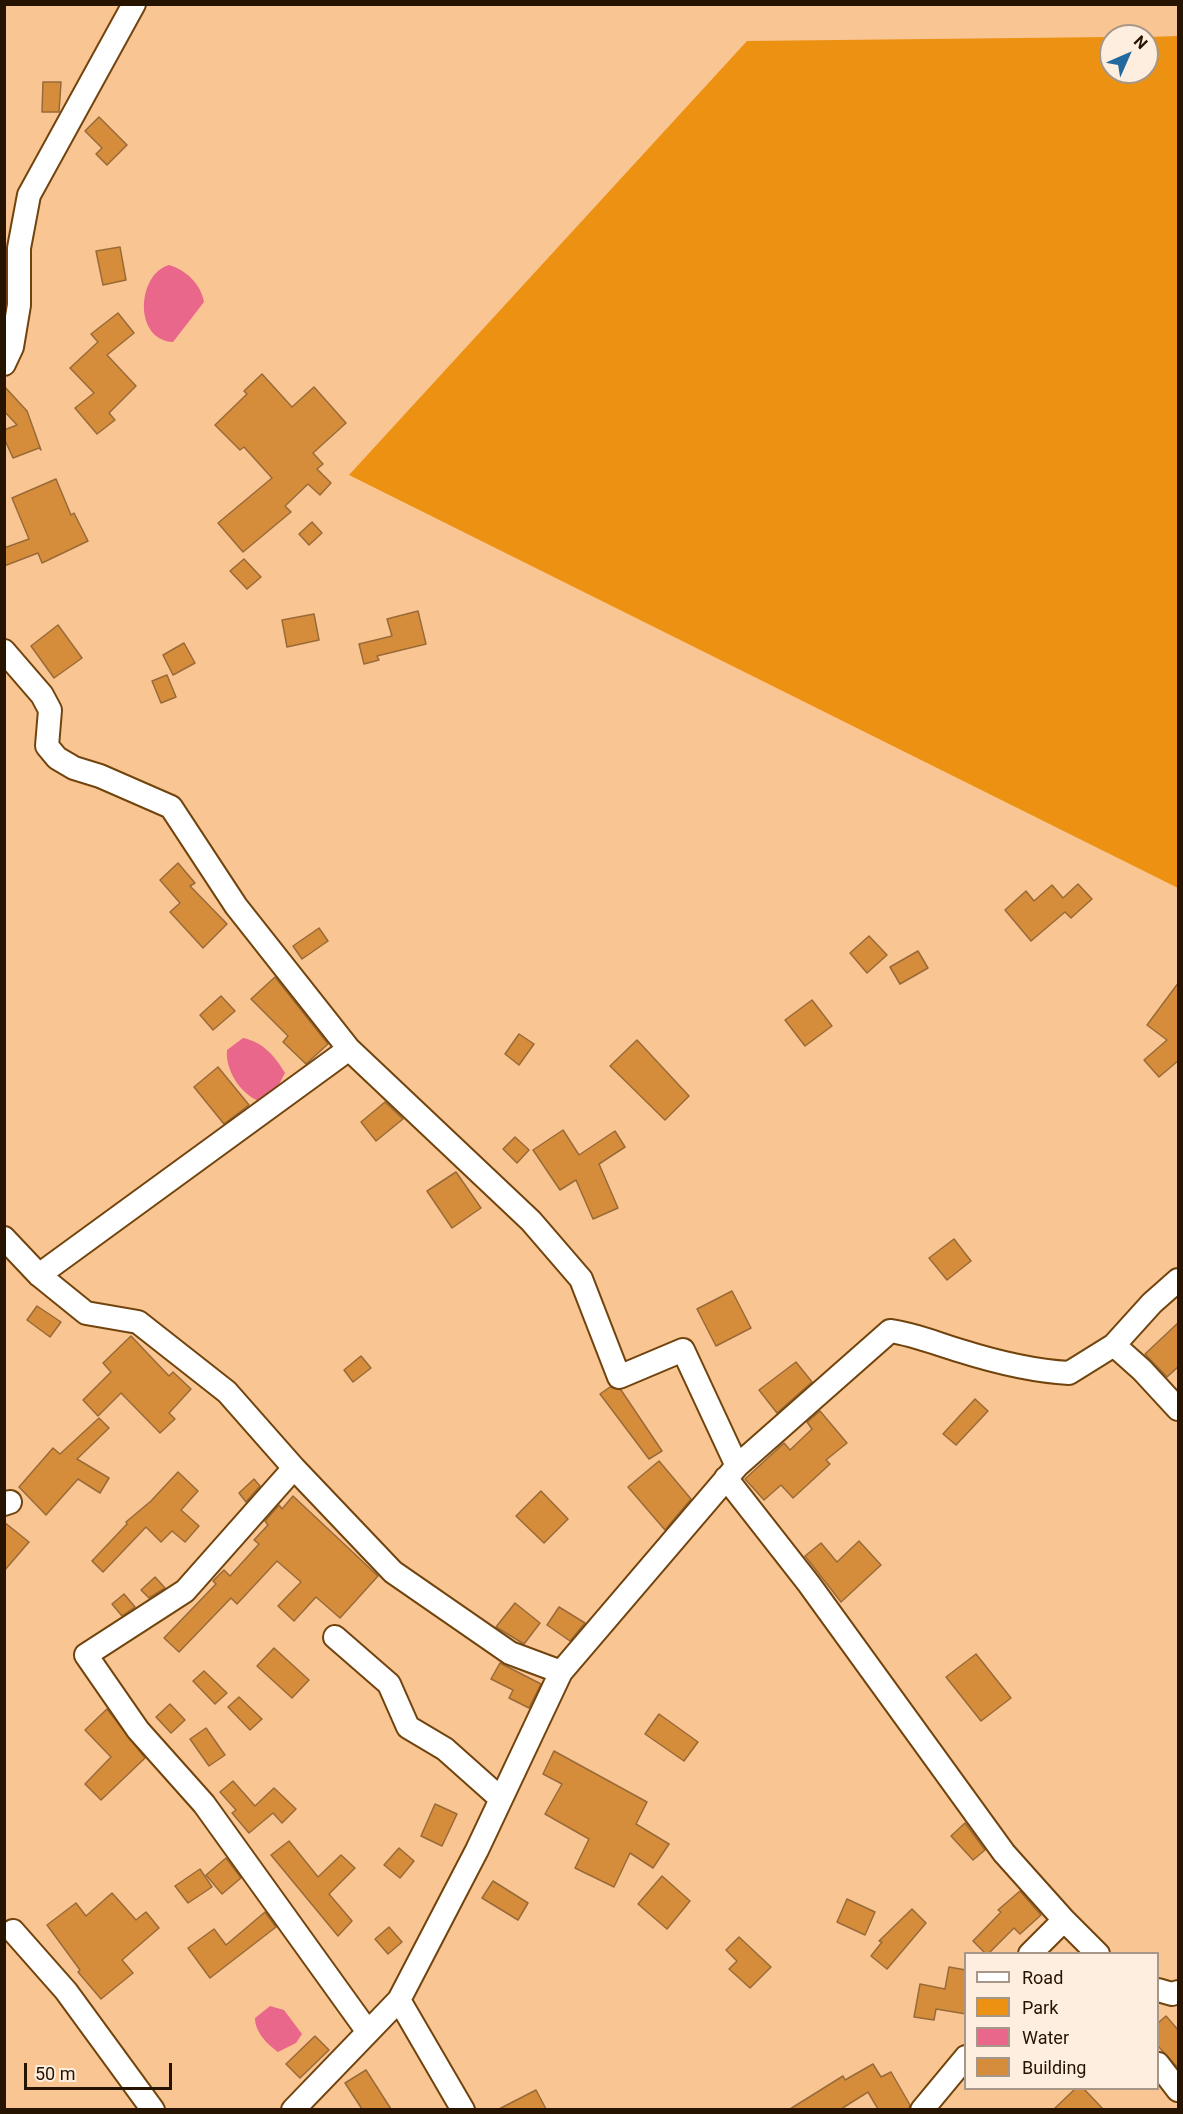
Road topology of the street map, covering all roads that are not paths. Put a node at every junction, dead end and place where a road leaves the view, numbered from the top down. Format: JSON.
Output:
{"nodes":[{"id":1,"x":134,"y":4,"type":"edge"},
{"id":2,"x":4,"y":363,"type":"edge"},
{"id":3,"x":4,"y":651,"type":"edge"},
{"id":4,"x":349,"y":1049,"type":"junction"},
{"id":5,"x":4,"y":1238,"type":"edge"},
{"id":6,"x":39,"y":1275,"type":"junction"},
{"id":7,"x":1179,"y":1280,"type":"edge"},
{"id":8,"x":1114,"y":1346,"type":"junction"},
{"id":9,"x":1179,"y":1408,"type":"edge"},
{"id":10,"x":294,"y":1468,"type":"junction"},
{"id":11,"x":731,"y":1472,"type":"junction"},
{"id":12,"x":335,"y":1637,"type":"dead end"},
{"id":13,"x":561,"y":1672,"type":"junction"},
{"id":14,"x":500,"y":1798,"type":"junction"},
{"id":15,"x":1064,"y":1920,"type":"junction"},
{"id":16,"x":13,"y":1931,"type":"dead end"},
{"id":17,"x":1031,"y":1952,"type":"edge"},
{"id":18,"x":1097,"y":1952,"type":"edge"},
{"id":19,"x":1159,"y":1990,"type":"edge"},
{"id":20,"x":1179,"y":1992,"type":"edge"},
{"id":21,"x":399,"y":2000,"type":"junction"},
{"id":22,"x":368,"y":2032,"type":"junction"},
{"id":23,"x":964,"y":2059,"type":"edge"},
{"id":24,"x":1159,"y":2065,"type":"edge"},
{"id":25,"x":1179,"y":2090,"type":"edge"},
{"id":26,"x":153,"y":2109,"type":"edge"},
{"id":27,"x":293,"y":2109,"type":"edge"},
{"id":28,"x":463,"y":2109,"type":"edge"},
{"id":29,"x":922,"y":2109,"type":"edge"}],
"edges":[{"from":1,"to":2,"type":"street"},
{"from":3,"to":4,"type":"street"},
{"from":4,"to":6,"type":"street"},
{"from":4,"to":11,"type":"street"},
{"from":5,"to":6,"type":"street"},
{"from":6,"to":10,"type":"street"},
{"from":7,"to":8,"type":"street"},
{"from":8,"to":9,"type":"street"},
{"from":8,"to":11,"type":"street"},
{"from":10,"to":13,"type":"street"},
{"from":10,"to":22,"type":"street"},
{"from":11,"to":13,"type":"street"},
{"from":11,"to":15,"type":"street"},
{"from":12,"to":14,"type":"street"},
{"from":13,"to":14,"type":"street"},
{"from":14,"to":21,"type":"street"},
{"from":15,"to":17,"type":"street"},
{"from":15,"to":18,"type":"street"},
{"from":16,"to":26,"type":"street"},
{"from":19,"to":20,"type":"street"},
{"from":21,"to":22,"type":"street"},
{"from":21,"to":28,"type":"street"},
{"from":22,"to":27,"type":"street"},
{"from":23,"to":29,"type":"street"},
{"from":24,"to":25,"type":"street"}]}
